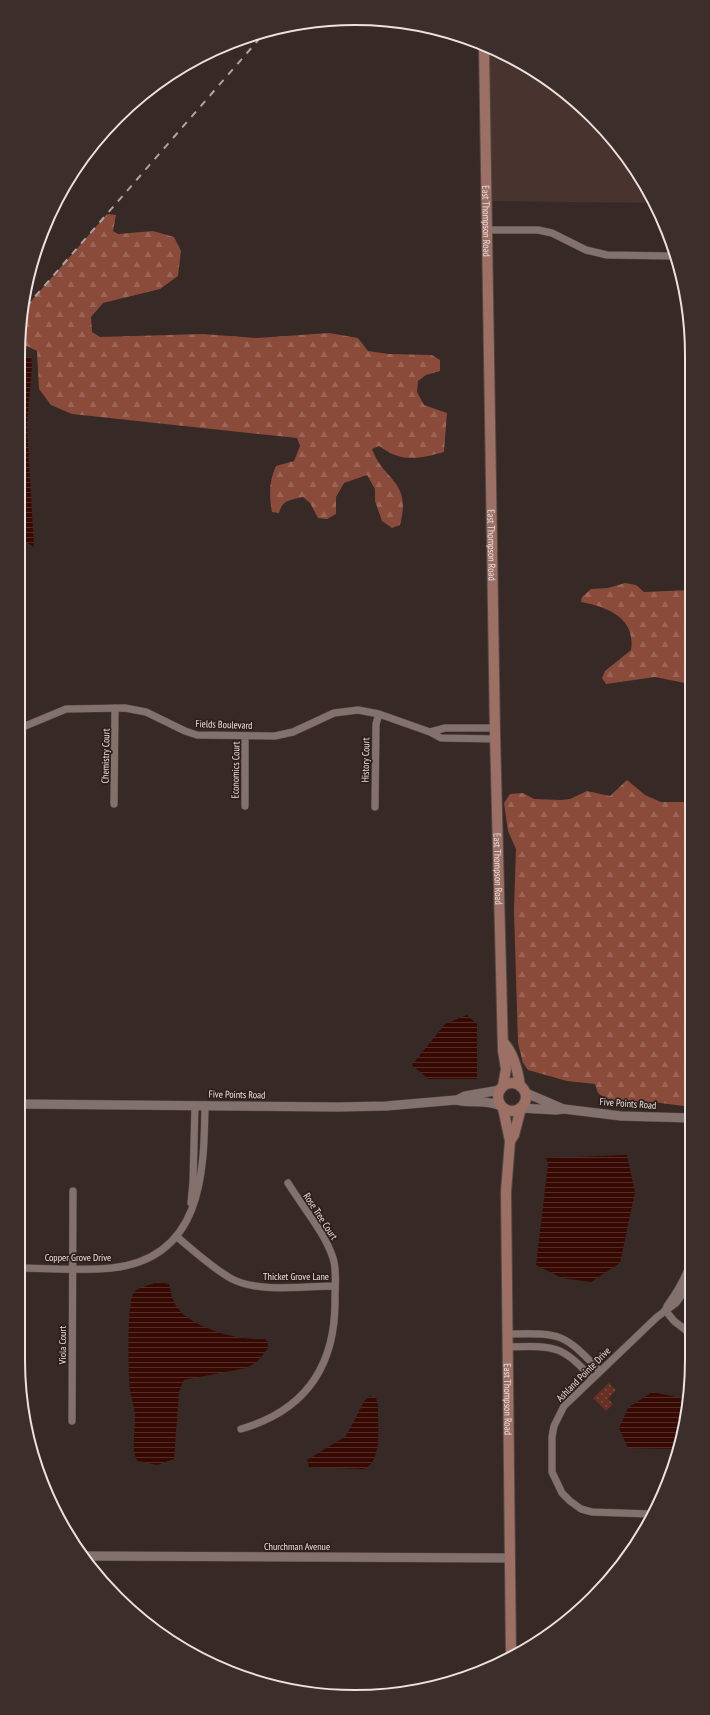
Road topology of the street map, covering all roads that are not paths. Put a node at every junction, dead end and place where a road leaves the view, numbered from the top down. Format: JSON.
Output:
{"nodes":[{"id":1,"x":484,"y":51,"type":"edge"},
{"id":2,"x":488,"y":230,"type":"junction"},
{"id":3,"x":669,"y":256,"type":"edge"},
{"id":4,"x":115,"y":708,"type":"junction"},
{"id":5,"x":379,"y":714,"type":"junction"},
{"id":6,"x":25,"y":726,"type":"edge"},
{"id":7,"x":495,"y":728,"type":"junction"},
{"id":8,"x":430,"y":732,"type":"junction"},
{"id":9,"x":245,"y":736,"type":"junction"},
{"id":10,"x":496,"y":739,"type":"junction"},
{"id":11,"x":114,"y":804,"type":"dead end"},
{"id":12,"x":244,"y":806,"type":"dead end"},
{"id":13,"x":375,"y":807,"type":"dead end"},
{"id":14,"x":504,"y":1044,"type":"junction"},
{"id":15,"x":502,"y":1088,"type":"junction"},
{"id":16,"x":523,"y":1089,"type":"junction"},
{"id":17,"x":456,"y":1100,"type":"junction"},
{"id":18,"x":25,"y":1104,"type":"edge"},
{"id":19,"x":195,"y":1105,"type":"junction"},
{"id":20,"x":205,"y":1105,"type":"junction"},
{"id":21,"x":502,"y":1107,"type":"junction"},
{"id":22,"x":521,"y":1108,"type":"junction"},
{"id":23,"x":564,"y":1109,"type":"junction"},
{"id":24,"x":685,"y":1118,"type":"edge"},
{"id":25,"x":510,"y":1141,"type":"junction"},
{"id":26,"x":288,"y":1183,"type":"dead end"},
{"id":27,"x":73,"y":1192,"type":"dead end"},
{"id":28,"x":176,"y":1236,"type":"junction"},
{"id":29,"x":25,"y":1268,"type":"edge"},
{"id":30,"x":73,"y":1268,"type":"junction"},
{"id":31,"x":685,"y":1276,"type":"edge"},
{"id":32,"x":335,"y":1286,"type":"junction"},
{"id":33,"x":685,"y":1291,"type":"edge"},
{"id":34,"x":665,"y":1310,"type":"junction"},
{"id":35,"x":685,"y":1330,"type":"edge"},
{"id":36,"x":509,"y":1334,"type":"junction"},
{"id":37,"x":574,"y":1345,"type":"junction"},
{"id":38,"x":509,"y":1347,"type":"junction"},
{"id":39,"x":567,"y":1354,"type":"junction"},
{"id":40,"x":600,"y":1371,"type":"junction"},
{"id":41,"x":592,"y":1380,"type":"junction"},
{"id":42,"x":72,"y":1421,"type":"dead end"},
{"id":43,"x":241,"y":1429,"type":"dead end"},
{"id":44,"x":647,"y":1514,"type":"edge"},
{"id":45,"x":90,"y":1556,"type":"edge"},
{"id":46,"x":510,"y":1558,"type":"junction"},
{"id":47,"x":511,"y":1651,"type":"edge"}],
"edges":[{"from":1,"to":2,"type":"main road","name":"East Thompson Road"},
{"from":2,"to":3,"type":"street"},
{"from":2,"to":7,"type":"main road","name":"East Thompson Road"},
{"from":4,"to":6,"type":"street","name":"Fields Boulevard"},
{"from":4,"to":9,"type":"street","name":"Fields Boulevard"},
{"from":4,"to":11,"type":"street","name":"Chemistry Court"},
{"from":5,"to":8,"type":"street","name":"Fields Boulevard"},
{"from":5,"to":9,"type":"street","name":"Fields Boulevard"},
{"from":5,"to":13,"type":"street","name":"History Court"},
{"from":7,"to":8,"type":"street"},
{"from":7,"to":10,"type":"main road","name":"East Thompson Road"},
{"from":8,"to":10,"type":"street","name":"Fields Boulevard"},
{"from":9,"to":12,"type":"street","name":"Economics Court"},
{"from":10,"to":14,"type":"main road","name":"East Thompson Road"},
{"from":14,"to":15,"type":"main road","name":"East Thompson Road"},
{"from":14,"to":16,"type":"main road","name":"East Thompson Road"},
{"from":15,"to":16,"type":"main road"},
{"from":15,"to":17,"type":"street","name":"Five Points Road"},
{"from":15,"to":21,"type":"main road"},
{"from":16,"to":22,"type":"main road"},
{"from":16,"to":23,"type":"street","name":"Five Points Road"},
{"from":17,"to":20,"type":"street","name":"Five Points Road"},
{"from":17,"to":21,"type":"street","name":"Five Points Road"},
{"from":18,"to":19,"type":"street","name":"Five Points Road"},
{"from":19,"to":20,"type":"street","name":"Five Points Road"},
{"from":19,"to":28,"type":"street","name":"Copper Grove Drive"},
{"from":20,"to":28,"type":"street","name":"Copper Grove Drive"},
{"from":21,"to":22,"type":"main road"},
{"from":21,"to":25,"type":"main road","name":"East Thompson Road"},
{"from":22,"to":23,"type":"street","name":"Five Points Road"},
{"from":22,"to":25,"type":"main road","name":"East Thompson Road"},
{"from":23,"to":24,"type":"street","name":"Five Points Road"},
{"from":25,"to":36,"type":"main road","name":"East Thompson Road"},
{"from":26,"to":32,"type":"street","name":"Rose Tree Court"},
{"from":27,"to":30,"type":"street","name":"Viola Court"},
{"from":28,"to":30,"type":"street","name":"Copper Grove Drive"},
{"from":28,"to":32,"type":"street","name":"Thicket Grove Lane"},
{"from":29,"to":30,"type":"street","name":"Copper Grove Drive"},
{"from":30,"to":42,"type":"street","name":"Viola Court"},
{"from":31,"to":34,"type":"street","name":"Ashland Pointe Drive"},
{"from":32,"to":43,"type":"street","name":"Rose Tree Court"},
{"from":33,"to":34,"type":"street","name":"Ashland Pointe Drive"},
{"from":34,"to":35,"type":"street"},
{"from":34,"to":40,"type":"street","name":"Ashland Pointe Drive"},
{"from":36,"to":37,"type":"street"},
{"from":36,"to":38,"type":"main road","name":"East Thompson Road"},
{"from":37,"to":39,"type":"street"},
{"from":37,"to":40,"type":"street"},
{"from":38,"to":39,"type":"street"},
{"from":38,"to":46,"type":"main road","name":"East Thompson Road"},
{"from":39,"to":41,"type":"street"},
{"from":40,"to":41,"type":"street","name":"Ashland Pointe Drive"},
{"from":41,"to":44,"type":"street","name":"Ashland Pointe Drive"},
{"from":45,"to":46,"type":"street","name":"Churchman Avenue"},
{"from":46,"to":47,"type":"main road","name":"East Thompson Road"}]}
